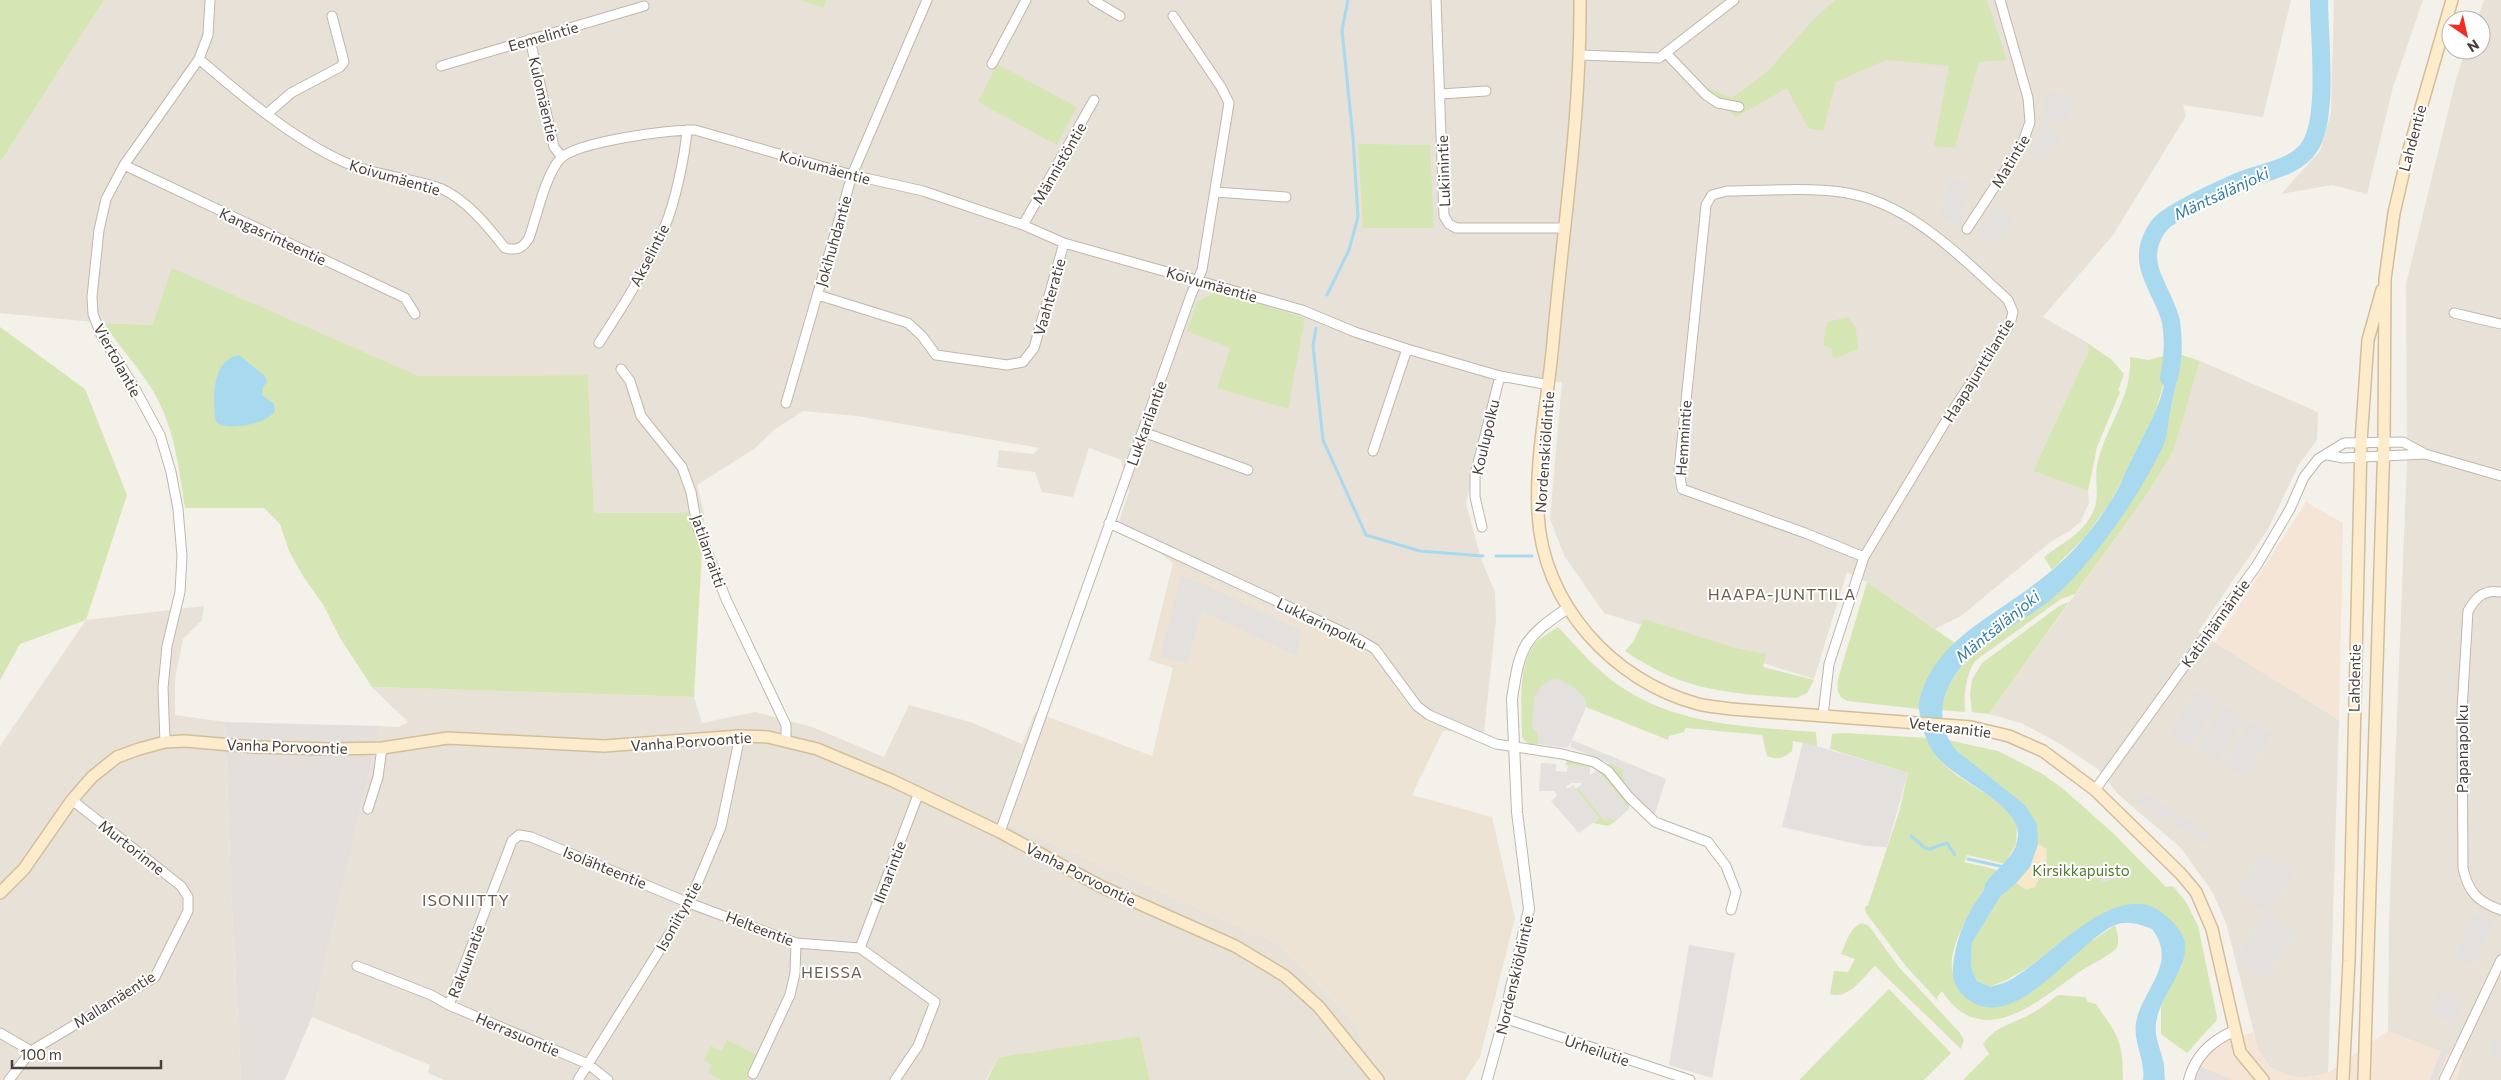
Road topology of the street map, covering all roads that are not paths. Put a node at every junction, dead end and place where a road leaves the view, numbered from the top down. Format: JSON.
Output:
{"nodes":[{"id":1,"x":210,"y":0,"type":"edge"},
{"id":2,"x":927,"y":0,"type":"edge"},
{"id":3,"x":1026,"y":0,"type":"edge"},
{"id":4,"x":1093,"y":0,"type":"edge"},
{"id":5,"x":1436,"y":0,"type":"edge"},
{"id":6,"x":1580,"y":0,"type":"edge"},
{"id":7,"x":1734,"y":0,"type":"edge"},
{"id":8,"x":2000,"y":0,"type":"edge"},
{"id":9,"x":2452,"y":0,"type":"edge"},
{"id":10,"x":644,"y":6,"type":"dead end"},
{"id":11,"x":332,"y":16,"type":"dead end"},
{"id":12,"x":1120,"y":16,"type":"dead end"},
{"id":13,"x":1173,"y":16,"type":"dead end"},
{"id":14,"x":530,"y":39,"type":"junction"},
{"id":15,"x":1667,"y":54,"type":"junction"},
{"id":16,"x":1580,"y":55,"type":"junction"},
{"id":17,"x":199,"y":59,"type":"junction"},
{"id":18,"x":992,"y":64,"type":"dead end"},
{"id":19,"x":441,"y":66,"type":"dead end"},
{"id":20,"x":1486,"y":91,"type":"dead end"},
{"id":21,"x":1440,"y":94,"type":"junction"},
{"id":22,"x":1094,"y":100,"type":"dead end"},
{"id":23,"x":1739,"y":107,"type":"dead end"},
{"id":24,"x":268,"y":114,"type":"junction"},
{"id":25,"x":687,"y":130,"type":"junction"},
{"id":26,"x":562,"y":157,"type":"junction"},
{"id":27,"x":124,"y":165,"type":"junction"},
{"id":28,"x":852,"y":175,"type":"junction"},
{"id":29,"x":1215,"y":192,"type":"junction"},
{"id":30,"x":1712,"y":195,"type":"joint"},
{"id":31,"x":1286,"y":197,"type":"dead end"},
{"id":32,"x":1022,"y":225,"type":"junction"},
{"id":33,"x":1564,"y":228,"type":"junction"},
{"id":34,"x":1967,"y":229,"type":"dead end"},
{"id":35,"x":1064,"y":243,"type":"junction"},
{"id":36,"x":2385,"y":278,"type":"junction"},
{"id":37,"x":1199,"y":280,"type":"junction"},
{"id":38,"x":818,"y":295,"type":"junction"},
{"id":39,"x":2454,"y":313,"type":"dead end"},
{"id":40,"x":415,"y":314,"type":"dead end"},
{"id":41,"x":2501,"y":324,"type":"edge"},
{"id":42,"x":599,"y":343,"type":"dead end"},
{"id":43,"x":1407,"y":349,"type":"junction"},
{"id":44,"x":621,"y":369,"type":"dead end"},
{"id":45,"x":1500,"y":376,"type":"junction"},
{"id":46,"x":1548,"y":385,"type":"junction"},
{"id":47,"x":786,"y":403,"type":"dead end"},
{"id":48,"x":1143,"y":432,"type":"junction"},
{"id":49,"x":2384,"y":441,"type":"junction"},
{"id":50,"x":2361,"y":442,"type":"junction"},
{"id":51,"x":1373,"y":451,"type":"dead end"},
{"id":52,"x":2425,"y":454,"type":"junction"},
{"id":53,"x":2328,"y":455,"type":"junction"},
{"id":54,"x":2383,"y":455,"type":"junction"},
{"id":55,"x":2360,"y":457,"type":"junction"},
{"id":56,"x":1248,"y":470,"type":"dead end"},
{"id":57,"x":2501,"y":476,"type":"edge"},
{"id":58,"x":1109,"y":523,"type":"junction"},
{"id":59,"x":1482,"y":527,"type":"dead end"},
{"id":60,"x":1864,"y":557,"type":"junction"},
{"id":61,"x":2501,"y":592,"type":"edge"},
{"id":62,"x":1568,"y":608,"type":"junction"},
{"id":63,"x":1823,"y":715,"type":"junction"},
{"id":64,"x":740,"y":736,"type":"junction"},
{"id":65,"x":786,"y":740,"type":"junction"},
{"id":66,"x":165,"y":742,"type":"junction"},
{"id":67,"x":1513,"y":747,"type":"junction"},
{"id":68,"x":382,"y":748,"type":"junction"},
{"id":69,"x":2095,"y":790,"type":"junction"},
{"id":70,"x":918,"y":795,"type":"junction"},
{"id":71,"x":72,"y":800,"type":"junction"},
{"id":72,"x":368,"y":809,"type":"dead end"},
{"id":73,"x":1000,"y":832,"type":"junction"},
{"id":74,"x":519,"y":835,"type":"joint"},
{"id":75,"x":0,"y":894,"type":"edge"},
{"id":76,"x":188,"y":897,"type":"joint"},
{"id":77,"x":690,"y":903,"type":"junction"},
{"id":78,"x":1731,"y":910,"type":"dead end"},
{"id":79,"x":2501,"y":910,"type":"edge"},
{"id":80,"x":796,"y":943,"type":"junction"},
{"id":81,"x":860,"y":948,"type":"junction"},
{"id":82,"x":2501,"y":960,"type":"edge"},
{"id":83,"x":357,"y":966,"type":"dead end"},
{"id":84,"x":449,"y":1005,"type":"junction"},
{"id":85,"x":1504,"y":1018,"type":"junction"},
{"id":86,"x":2234,"y":1030,"type":"junction"},
{"id":87,"x":0,"y":1033,"type":"edge"},
{"id":88,"x":31,"y":1051,"type":"junction"},
{"id":89,"x":588,"y":1064,"type":"junction"},
{"id":90,"x":753,"y":1074,"type":"dead end"},
{"id":91,"x":9,"y":1080,"type":"edge"},
{"id":92,"x":578,"y":1080,"type":"edge"},
{"id":93,"x":608,"y":1080,"type":"edge"},
{"id":94,"x":895,"y":1080,"type":"edge"},
{"id":95,"x":1378,"y":1080,"type":"edge"},
{"id":96,"x":1487,"y":1080,"type":"edge"},
{"id":97,"x":1690,"y":1080,"type":"edge"},
{"id":98,"x":2190,"y":1080,"type":"edge"},
{"id":99,"x":2263,"y":1080,"type":"edge"},
{"id":100,"x":2344,"y":1080,"type":"edge"},
{"id":101,"x":2364,"y":1080,"type":"edge"},
{"id":102,"x":2444,"y":1080,"type":"edge"}],
"edges":[{"from":1,"to":17,"type":"street","name":"Viertolantie"},
{"from":2,"to":28,"type":"street","name":"Jokihuhdantie"},
{"from":3,"to":18,"type":"street"},
{"from":4,"to":12,"type":"street"},
{"from":5,"to":21,"type":"street","name":"Lukiinintie"},
{"from":6,"to":16,"type":"main road","name":"Nordenskiöldintie"},
{"from":7,"to":15,"type":"street"},
{"from":8,"to":34,"type":"street","name":"Matintie"},
{"from":9,"to":36,"type":"main road","name":"Lahdentie"},
{"from":10,"to":14,"type":"street","name":"Eemelintie"},
{"from":11,"to":24,"type":"street"},
{"from":13,"to":29,"type":"street","name":"Lukkarilantie"},
{"from":14,"to":19,"type":"street","name":"Eemelintie"},
{"from":14,"to":26,"type":"street","name":"Kulomäentie"},
{"from":15,"to":16,"type":"street"},
{"from":15,"to":23,"type":"street"},
{"from":16,"to":33,"type":"main road","name":"Nordenskiöldintie"},
{"from":17,"to":24,"type":"street","name":"Koivumäentie"},
{"from":17,"to":27,"type":"street","name":"Viertolantie"},
{"from":20,"to":21,"type":"street"},
{"from":21,"to":33,"type":"street","name":"Lukiinintie"},
{"from":22,"to":32,"type":"street","name":"Männistöntie"},
{"from":24,"to":26,"type":"street","name":"Koivumäentie"},
{"from":25,"to":26,"type":"street","name":"Koivumäentie"},
{"from":25,"to":28,"type":"street","name":"Koivumäentie"},
{"from":25,"to":42,"type":"street","name":"Akselintie"},
{"from":27,"to":40,"type":"street","name":"Kangasrinteentie"},
{"from":27,"to":66,"type":"street","name":"Viertolantie"},
{"from":28,"to":32,"type":"street","name":"Koivumäentie"},
{"from":28,"to":38,"type":"street","name":"Jokihuhdantie"},
{"from":29,"to":31,"type":"street"},
{"from":29,"to":37,"type":"street","name":"Lukkarilantie"},
{"from":30,"to":60,"type":"street","name":"Hemmintie"},
{"from":30,"to":60,"type":"street","name":"Haapajunttilantie"},
{"from":32,"to":35,"type":"street","name":"Koivumäentie"},
{"from":33,"to":46,"type":"main road","name":"Nordenskiöldintie"},
{"from":35,"to":37,"type":"street","name":"Koivumäentie"},
{"from":35,"to":38,"type":"street","name":"Vaahteratie"},
{"from":36,"to":49,"type":"main road","name":"Lahdentie"},
{"from":36,"to":50,"type":"main road","name":"Lahdentie"},
{"from":37,"to":43,"type":"street","name":"Koivumäentie"},
{"from":37,"to":48,"type":"street","name":"Lukkarilantie"},
{"from":38,"to":47,"type":"street","name":"Jokihuhdantie"},
{"from":39,"to":41,"type":"street"},
{"from":43,"to":45,"type":"street","name":"Koivumäentie"},
{"from":43,"to":51,"type":"street"},
{"from":44,"to":65,"type":"street","name":"Jatilanraitti"},
{"from":45,"to":46,"type":"street","name":"Koivumäentie"},
{"from":45,"to":59,"type":"street","name":"Koulupolku"},
{"from":46,"to":62,"type":"main road","name":"Nordenskiöldintie"},
{"from":48,"to":56,"type":"street"},
{"from":48,"to":58,"type":"street","name":"Lukkarilantie"},
{"from":49,"to":50,"type":"street","name":"Katinhännäntie"},
{"from":49,"to":52,"type":"street","name":"Katinhännäntie"},
{"from":49,"to":54,"type":"main road","name":"Lahdentie"},
{"from":50,"to":53,"type":"street","name":"Katinhännäntie"},
{"from":50,"to":55,"type":"main road","name":"Lahdentie"},
{"from":52,"to":54,"type":"street"},
{"from":52,"to":57,"type":"street"},
{"from":53,"to":55,"type":"street"},
{"from":53,"to":69,"type":"street","name":"Katinhännäntie"},
{"from":54,"to":55,"type":"street"},
{"from":54,"to":101,"type":"main road","name":"Lahdentie"},
{"from":55,"to":100,"type":"main road","name":"Lahdentie"},
{"from":58,"to":67,"type":"street","name":"Lukkarinpolku"},
{"from":58,"to":73,"type":"street","name":"Lukkarilantie"},
{"from":60,"to":63,"type":"street","name":"Haapajunttilantie"},
{"from":61,"to":79,"type":"street","name":"Papanapolku"},
{"from":62,"to":63,"type":"main road","name":"Veteraanitie"},
{"from":62,"to":67,"type":"street","name":"Nordenskiöldintie"},
{"from":63,"to":69,"type":"main road","name":"Veteraanitie"},
{"from":64,"to":65,"type":"main road","name":"Vanha Porvoontie"},
{"from":64,"to":68,"type":"main road","name":"Vanha Porvoontie"},
{"from":64,"to":77,"type":"street","name":"Isoniityntie"},
{"from":65,"to":70,"type":"main road","name":"Vanha Porvoontie"},
{"from":66,"to":68,"type":"main road","name":"Vanha Porvoontie"},
{"from":66,"to":71,"type":"main road","name":"Vanha Porvoontie"},
{"from":67,"to":78,"type":"street","name":"Lukkarinpolku"},
{"from":67,"to":85,"type":"street","name":"Nordenskiöldintie"},
{"from":68,"to":72,"type":"street"},
{"from":69,"to":86,"type":"main road","name":"Veteraanitie"},
{"from":70,"to":73,"type":"main road","name":"Vanha Porvoontie"},
{"from":70,"to":81,"type":"street","name":"Ilmarintie"},
{"from":71,"to":75,"type":"main road","name":"Vanha Porvoontie"},
{"from":71,"to":76,"type":"street","name":"Murtorinne"},
{"from":73,"to":95,"type":"main road","name":"Vanha Porvoontie"},
{"from":74,"to":77,"type":"street","name":"Isolähteentie"},
{"from":74,"to":84,"type":"street","name":"Rakuunatie"},
{"from":76,"to":88,"type":"street","name":"Mallamäentie"},
{"from":77,"to":80,"type":"street","name":"Helteentie"},
{"from":77,"to":89,"type":"street","name":"Isoniityntie"},
{"from":80,"to":81,"type":"street","name":"Helteentie"},
{"from":80,"to":90,"type":"street"},
{"from":81,"to":94,"type":"street"},
{"from":82,"to":102,"type":"street"},
{"from":83,"to":84,"type":"street","name":"Herrasuontie"},
{"from":84,"to":89,"type":"street","name":"Herrasuontie"},
{"from":85,"to":96,"type":"street","name":"Nordenskiöldintie"},
{"from":85,"to":97,"type":"street","name":"Urheilutie"},
{"from":86,"to":98,"type":"street"},
{"from":86,"to":99,"type":"main road","name":"Veteraanitie"},
{"from":87,"to":88,"type":"street"},
{"from":88,"to":91,"type":"street","name":"Mallamäentie"},
{"from":89,"to":92,"type":"street","name":"Isoniityntie"},
{"from":89,"to":93,"type":"street","name":"Herrasuontie"}]}
